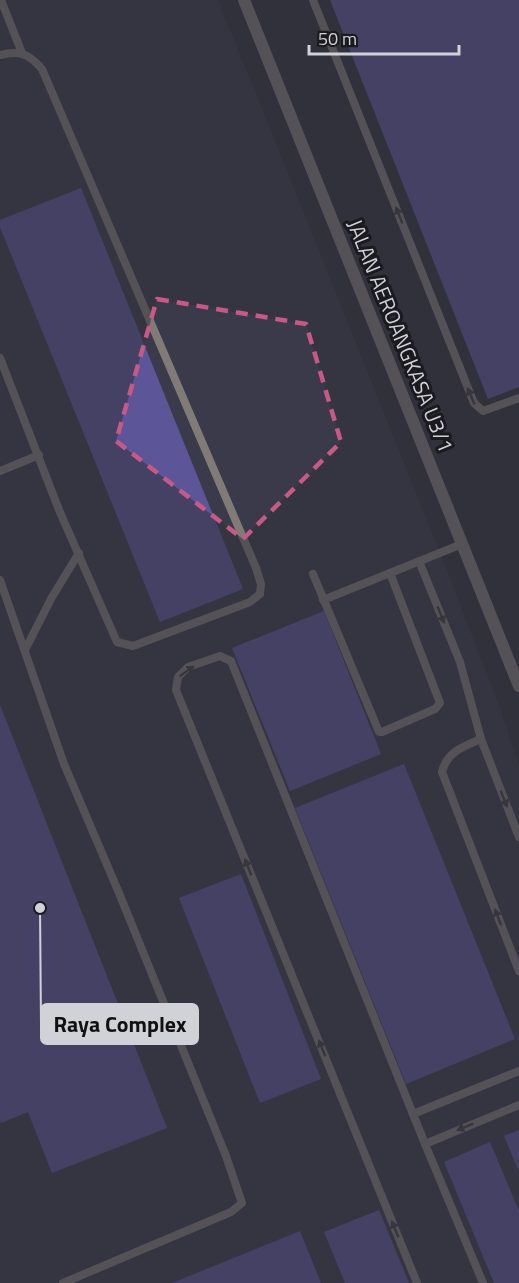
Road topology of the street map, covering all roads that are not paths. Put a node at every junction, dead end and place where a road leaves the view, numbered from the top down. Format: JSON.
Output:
{"nodes":[{"id":1,"x":1,"y":0,"type":"edge"},
{"id":2,"x":244,"y":0,"type":"edge"},
{"id":3,"x":313,"y":0,"type":"edge"},
{"id":4,"x":22,"y":52,"type":"junction"},
{"id":5,"x":0,"y":55,"type":"edge"},
{"id":6,"x":0,"y":358,"type":"edge"},
{"id":7,"x":519,"y":399,"type":"edge"},
{"id":8,"x":39,"y":455,"type":"junction"},
{"id":9,"x":0,"y":471,"type":"edge"},
{"id":10,"x":462,"y":544,"type":"junction"},
{"id":11,"x":79,"y":553,"type":"junction"},
{"id":12,"x":418,"y":561,"type":"junction"},
{"id":13,"x":390,"y":573,"type":"junction"},
{"id":14,"x":313,"y":574,"type":"dead end"},
{"id":15,"x":0,"y":580,"type":"edge"},
{"id":16,"x":323,"y":600,"type":"junction"},
{"id":17,"x":26,"y":648,"type":"junction"},
{"id":18,"x":519,"y":686,"type":"edge"},
{"id":19,"x":481,"y":740,"type":"junction"},
{"id":20,"x":519,"y":837,"type":"edge"},
{"id":21,"x":519,"y":971,"type":"edge"},
{"id":22,"x":519,"y":1071,"type":"edge"},
{"id":23,"x":519,"y":1105,"type":"edge"},
{"id":24,"x":412,"y":1114,"type":"junction"},
{"id":25,"x":424,"y":1144,"type":"junction"},
{"id":26,"x":63,"y":1283,"type":"edge"},
{"id":27,"x":417,"y":1283,"type":"edge"},
{"id":28,"x":483,"y":1283,"type":"edge"}],
"edges":[{"from":1,"to":4,"type":"lane"},
{"from":2,"to":10,"type":"street","name":"JALAN AEROANGKASA U3/1"},
{"from":7,"to":3,"type":"lane","one_way":true},
{"from":4,"to":5,"type":"lane"},
{"from":4,"to":11,"type":"lane"},
{"from":6,"to":8,"type":"lane"},
{"from":8,"to":9,"type":"lane"},
{"from":8,"to":11,"type":"lane"},
{"from":10,"to":12,"type":"lane"},
{"from":10,"to":18,"type":"street","name":"JALAN AEROANGKASA U3/1"},
{"from":11,"to":17,"type":"lane"},
{"from":12,"to":13,"type":"lane"},
{"from":12,"to":19,"type":"lane","one_way":true},
{"from":13,"to":16,"type":"lane"},
{"from":13,"to":16,"type":"lane"},
{"from":14,"to":16,"type":"lane"},
{"from":15,"to":17,"type":"lane"},
{"from":17,"to":26,"type":"lane"},
{"from":19,"to":20,"type":"lane","one_way":true},
{"from":21,"to":19,"type":"lane","one_way":true},
{"from":22,"to":24,"type":"lane"},
{"from":23,"to":25,"type":"lane","one_way":true},
{"from":24,"to":25,"type":"lane"},
{"from":27,"to":24,"type":"lane","one_way":true},
{"from":25,"to":28,"type":"lane"}]}
